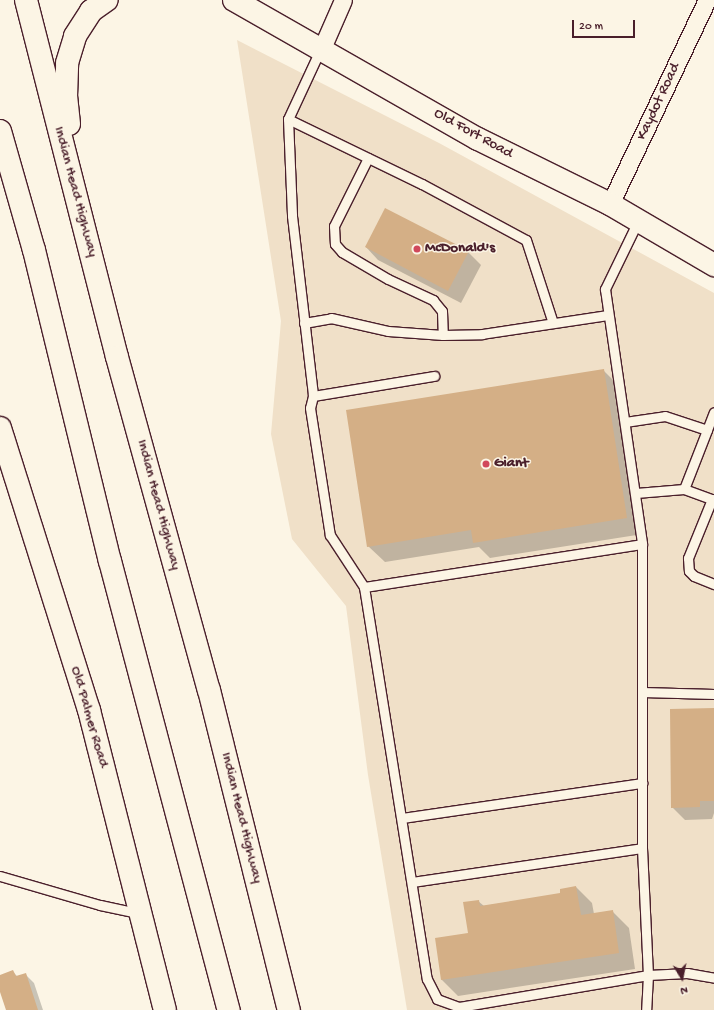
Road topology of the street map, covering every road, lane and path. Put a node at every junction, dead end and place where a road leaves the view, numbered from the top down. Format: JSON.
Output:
{"nodes":[{"id":1,"x":26,"y":0,"type":"edge"},
{"id":2,"x":107,"y":0,"type":"edge"},
{"id":3,"x":234,"y":0,"type":"edge"},
{"id":4,"x":343,"y":0,"type":"edge"},
{"id":5,"x":707,"y":0,"type":"edge"},
{"id":6,"x":322,"y":48,"type":"junction"},
{"id":7,"x":288,"y":119,"type":"junction"},
{"id":8,"x":0,"y":131,"type":"edge"},
{"id":9,"x":368,"y":158,"type":"junction"},
{"id":10,"x":78,"y":203,"type":"junction"},
{"id":11,"x":610,"y":204,"type":"junction"},
{"id":12,"x":638,"y":221,"type":"junction"},
{"id":13,"x":714,"y":265,"type":"edge"},
{"id":14,"x":607,"y":315,"type":"junction"},
{"id":15,"x":304,"y":323,"type":"junction"},
{"id":16,"x":552,"y":323,"type":"junction"},
{"id":17,"x":443,"y":335,"type":"junction"},
{"id":18,"x":434,"y":376,"type":"dead end"},
{"id":19,"x":313,"y":396,"type":"junction"},
{"id":20,"x":714,"y":412,"type":"edge"},
{"id":21,"x":625,"y":422,"type":"junction"},
{"id":22,"x":0,"y":428,"type":"edge"},
{"id":23,"x":707,"y":430,"type":"junction"},
{"id":24,"x":684,"y":489,"type":"junction"},
{"id":25,"x":636,"y":493,"type":"junction"},
{"id":26,"x":713,"y":500,"type":"edge"},
{"id":27,"x":642,"y":544,"type":"junction"},
{"id":28,"x":714,"y":584,"type":"edge"},
{"id":29,"x":364,"y":587,"type":"junction"},
{"id":30,"x":642,"y":692,"type":"junction"},
{"id":31,"x":714,"y":694,"type":"edge"},
{"id":32,"x":642,"y":783,"type":"junction"},
{"id":33,"x":402,"y":818,"type":"junction"},
{"id":34,"x":642,"y":848,"type":"junction"},
{"id":35,"x":0,"y":876,"type":"edge"},
{"id":36,"x":412,"y":882,"type":"junction"},
{"id":37,"x":140,"y":913,"type":"junction"},
{"id":38,"x":648,"y":976,"type":"junction"},
{"id":39,"x":714,"y":978,"type":"edge"},
{"id":40,"x":165,"y":1010,"type":"edge"},
{"id":41,"x":229,"y":1010,"type":"edge"},
{"id":42,"x":289,"y":1010,"type":"edge"},
{"id":43,"x":646,"y":1010,"type":"edge"}],
"edges":[{"from":1,"to":10,"type":"main road","name":"Indian Head Highway"},
{"from":2,"to":10,"type":"main road"},
{"from":3,"to":6,"type":"main road","name":"Old Fort Road"},
{"from":4,"to":6,"type":"street"},
{"from":5,"to":11,"type":"street","name":"Kaydot Road"},
{"from":6,"to":7,"type":"lane"},
{"from":6,"to":11,"type":"main road","name":"Old Fort Road"},
{"from":7,"to":9,"type":"lane"},
{"from":7,"to":15,"type":"lane"},
{"from":8,"to":41,"type":"main road"},
{"from":9,"to":16,"type":"lane"},
{"from":9,"to":17,"type":"lane"},
{"from":10,"to":42,"type":"main road","name":"Indian Head Highway"},
{"from":11,"to":12,"type":"main road","name":"Old Fort Road"},
{"from":12,"to":13,"type":"main road","name":"Old Fort Road"},
{"from":12,"to":14,"type":"lane"},
{"from":14,"to":16,"type":"lane"},
{"from":14,"to":21,"type":"lane"},
{"from":15,"to":17,"type":"lane"},
{"from":15,"to":19,"type":"lane"},
{"from":16,"to":17,"type":"lane"},
{"from":18,"to":19,"type":"lane"},
{"from":19,"to":29,"type":"lane"},
{"from":20,"to":23,"type":"lane"},
{"from":21,"to":23,"type":"lane"},
{"from":21,"to":25,"type":"lane"},
{"from":22,"to":37,"type":"main road","name":"Old Palmer Road"},
{"from":23,"to":24,"type":"lane"},
{"from":24,"to":25,"type":"lane"},
{"from":24,"to":26,"type":"lane"},
{"from":25,"to":27,"type":"lane"},
{"from":26,"to":28,"type":"lane"},
{"from":27,"to":29,"type":"lane"},
{"from":27,"to":30,"type":"lane"},
{"from":29,"to":33,"type":"lane"},
{"from":30,"to":31,"type":"lane"},
{"from":30,"to":32,"type":"lane"},
{"from":32,"to":33,"type":"lane"},
{"from":32,"to":34,"type":"lane"},
{"from":33,"to":36,"type":"lane"},
{"from":34,"to":36,"type":"lane"},
{"from":34,"to":38,"type":"lane"},
{"from":35,"to":37,"type":"lane"},
{"from":36,"to":38,"type":"lane"},
{"from":37,"to":40,"type":"main road","name":"Old Palmer Road"},
{"from":38,"to":39,"type":"lane"},
{"from":38,"to":43,"type":"lane"}]}
